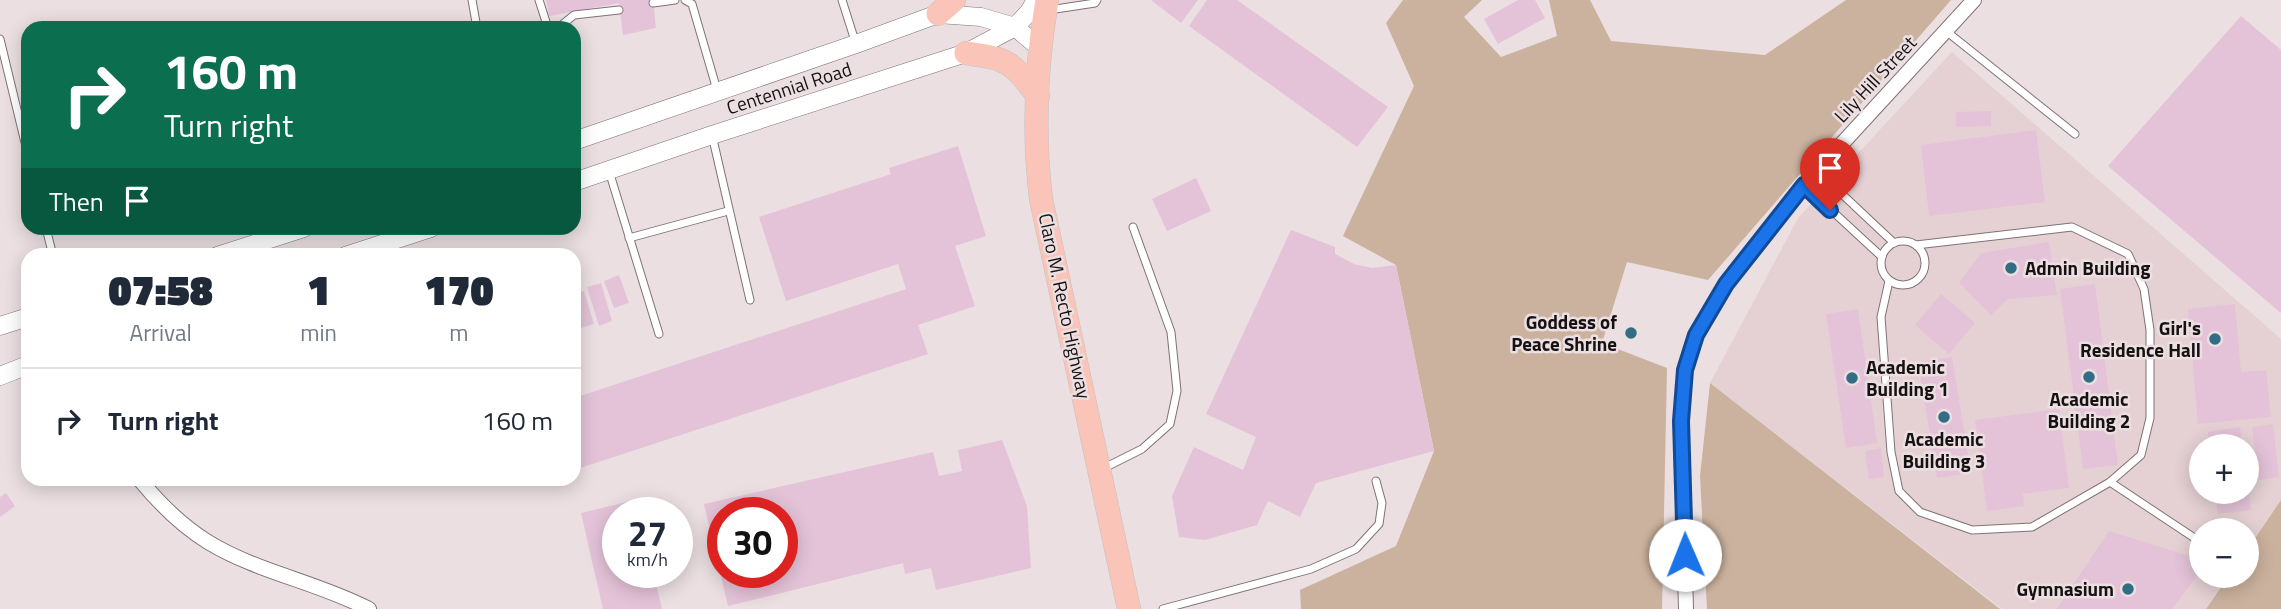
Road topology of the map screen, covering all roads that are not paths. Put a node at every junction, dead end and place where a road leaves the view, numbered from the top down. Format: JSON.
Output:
{"nodes":[{"id":1,"x":472,"y":0,"type":"edge"},
{"id":2,"x":539,"y":0,"type":"edge"},
{"id":3,"x":675,"y":0,"type":"edge"},
{"id":4,"x":685,"y":0,"type":"edge"},
{"id":5,"x":842,"y":0,"type":"edge"},
{"id":6,"x":1097,"y":0,"type":"edge"},
{"id":7,"x":1974,"y":0,"type":"edge"},
{"id":8,"x":653,"y":3,"type":"dead end"},
{"id":9,"x":1043,"y":3,"type":"edge"},
{"id":10,"x":946,"y":7,"type":"edge"},
{"id":11,"x":619,"y":10,"type":"dead end"},
{"id":12,"x":476,"y":21,"type":"edge"},
{"id":13,"x":546,"y":21,"type":"edge"},
{"id":14,"x":567,"y":21,"type":"edge"},
{"id":15,"x":1015,"y":27,"type":"junction"},
{"id":16,"x":1946,"y":31,"type":"junction"},
{"id":17,"x":0,"y":39,"type":"edge"},
{"id":18,"x":856,"y":44,"type":"junction"},
{"id":19,"x":1041,"y":49,"type":"junction"},
{"id":20,"x":966,"y":53,"type":"junction"},
{"id":21,"x":717,"y":92,"type":"junction"},
{"id":22,"x":1038,"y":96,"type":"junction"},
{"id":23,"x":21,"y":126,"type":"edge"},
{"id":24,"x":2075,"y":134,"type":"dead end"},
{"id":25,"x":712,"y":135,"type":"junction"},
{"id":26,"x":581,"y":139,"type":"edge"},
{"id":27,"x":1818,"y":169,"type":"junction"},
{"id":28,"x":609,"y":171,"type":"junction"},
{"id":29,"x":581,"y":180,"type":"edge"},
{"id":30,"x":1804,"y":185,"type":"junction"},
{"id":31,"x":728,"y":211,"type":"junction"},
{"id":32,"x":1133,"y":227,"type":"dead end"},
{"id":33,"x":282,"y":235,"type":"edge"},
{"id":34,"x":415,"y":235,"type":"edge"},
{"id":35,"x":629,"y":237,"type":"junction"},
{"id":36,"x":1894,"y":243,"type":"junction"},
{"id":37,"x":1916,"y":245,"type":"junction"},
{"id":38,"x":242,"y":248,"type":"edge"},
{"id":39,"x":386,"y":248,"type":"edge"},
{"id":40,"x":1882,"y":257,"type":"junction"},
{"id":41,"x":1889,"y":281,"type":"junction"},
{"id":42,"x":750,"y":300,"type":"dead end"},
{"id":43,"x":21,"y":319,"type":"edge"},
{"id":44,"x":0,"y":326,"type":"edge"},
{"id":45,"x":659,"y":334,"type":"dead end"},
{"id":46,"x":21,"y":368,"type":"edge"},
{"id":47,"x":0,"y":376,"type":"edge"},
{"id":48,"x":1100,"y":470,"type":"junction"},
{"id":49,"x":1376,"y":481,"type":"dead end"},
{"id":50,"x":2110,"y":482,"type":"junction"},
{"id":51,"x":145,"y":486,"type":"edge"},
{"id":52,"x":2189,"y":534,"type":"edge"},
{"id":53,"x":369,"y":609,"type":"edge"},
{"id":54,"x":1129,"y":609,"type":"edge"},
{"id":55,"x":1163,"y":609,"type":"edge"},
{"id":56,"x":1686,"y":609,"type":"edge"}],
"edges":[{"from":1,"to":12,"type":"lane"},
{"from":2,"to":13,"type":"lane"},
{"from":3,"to":8,"type":"lane"},
{"from":4,"to":21,"type":"lane"},
{"from":5,"to":18,"type":"lane"},
{"from":6,"to":9,"type":"lane"},
{"from":7,"to":16,"type":"street","name":"Lily Hill Street"},
{"from":9,"to":15,"type":"street","name":"Centennial Road"},
{"from":9,"to":19,"type":"main road","name":"Claro M. Recto Highway"},
{"from":10,"to":15,"type":"street","name":"Centennial Road"},
{"from":10,"to":18,"type":"street","name":"Centennial Road"},
{"from":11,"to":14,"type":"lane"},
{"from":15,"to":19,"type":"street","name":"Centennial Road"},
{"from":15,"to":20,"type":"street","name":"Centennial Road"},
{"from":16,"to":24,"type":"lane"},
{"from":16,"to":27,"type":"street","name":"Lily Hill Street"},
{"from":17,"to":23,"type":"lane"},
{"from":18,"to":21,"type":"street","name":"Centennial Road"},
{"from":19,"to":22,"type":"main road","name":"Claro M. Recto Highway"},
{"from":20,"to":22,"type":"main road"},
{"from":20,"to":25,"type":"street","name":"Centennial Road"},
{"from":21,"to":26,"type":"street","name":"Centennial Road"},
{"from":22,"to":48,"type":"main road","name":"Claro M. Recto Highway"},
{"from":25,"to":28,"type":"street","name":"Centennial Road"},
{"from":25,"to":31,"type":"lane"},
{"from":27,"to":30,"type":"street","name":"Lily Hill Street"},
{"from":27,"to":36,"type":"lane"},
{"from":28,"to":29,"type":"street","name":"Centennial Road"},
{"from":28,"to":35,"type":"lane"},
{"from":30,"to":40,"type":"lane"},
{"from":30,"to":56,"type":"street","name":"Lily Hill Street"},
{"from":31,"to":35,"type":"lane"},
{"from":31,"to":42,"type":"lane"},
{"from":32,"to":48,"type":"lane"},
{"from":33,"to":38,"type":"street"},
{"from":34,"to":39,"type":"street"},
{"from":35,"to":45,"type":"lane"},
{"from":36,"to":37,"type":"lane"},
{"from":36,"to":40,"type":"lane"},
{"from":37,"to":41,"type":"lane"},
{"from":37,"to":50,"type":"lane"},
{"from":40,"to":41,"type":"lane"},
{"from":41,"to":50,"type":"lane"},
{"from":43,"to":44,"type":"street"},
{"from":46,"to":47,"type":"street"},
{"from":48,"to":54,"type":"main road","name":"Claro M. Recto Highway"},
{"from":49,"to":55,"type":"lane"},
{"from":50,"to":52,"type":"lane"},
{"from":51,"to":53,"type":"street"}]}
